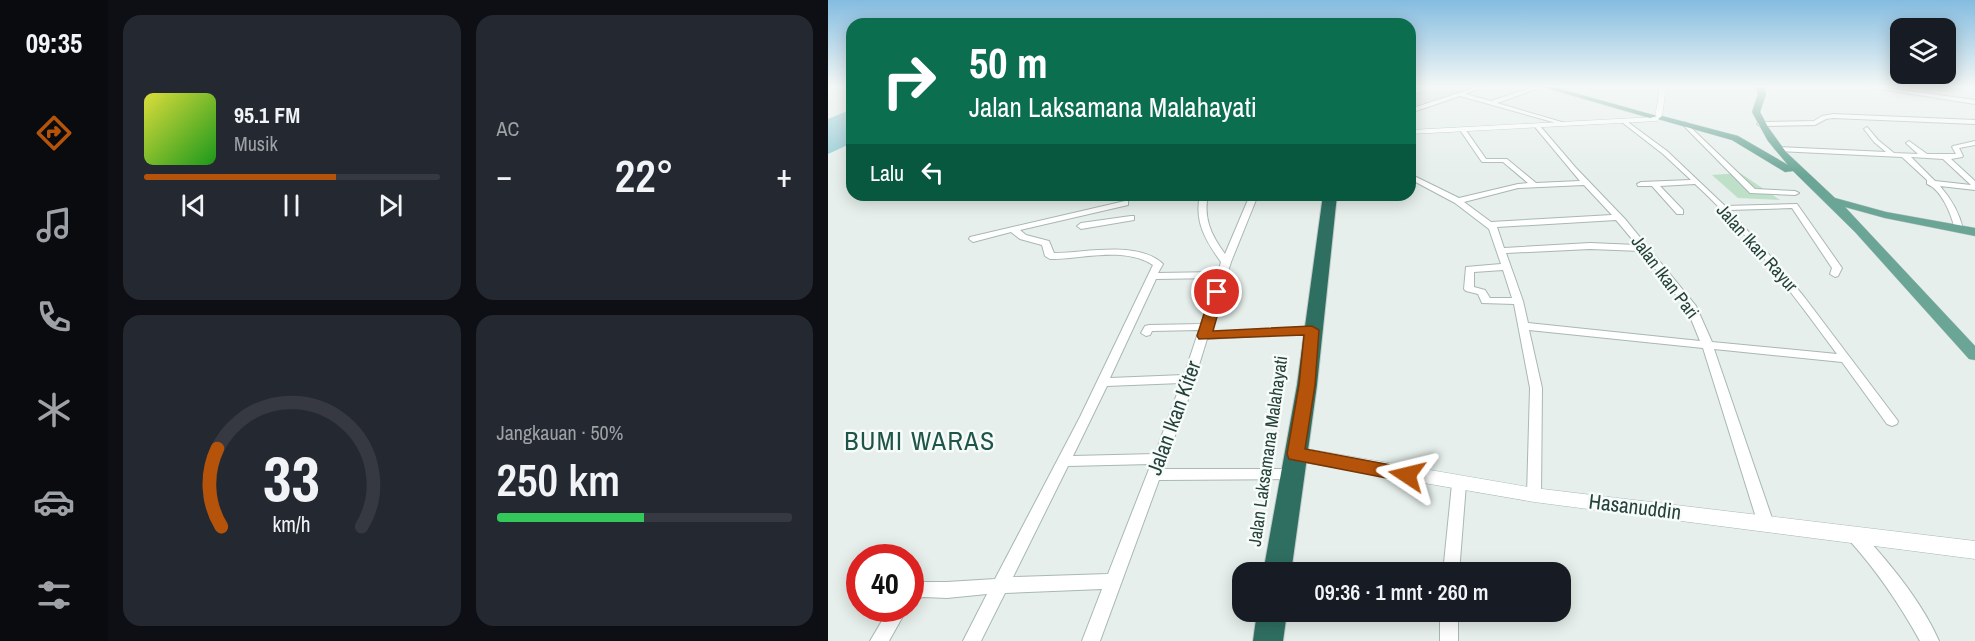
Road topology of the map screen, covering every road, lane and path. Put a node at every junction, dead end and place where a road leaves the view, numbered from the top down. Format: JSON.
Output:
{"nodes":[{"id":1,"x":1526,"y":117,"type":"edge"},
{"id":2,"x":1652,"y":117,"type":"edge"},
{"id":3,"x":1758,"y":117,"type":"edge"},
{"id":4,"x":1825,"y":117,"type":"edge"},
{"id":5,"x":1855,"y":117,"type":"edge"},
{"id":6,"x":1656,"y":118,"type":"junction"},
{"id":7,"x":1625,"y":122,"type":"junction"},
{"id":8,"x":1975,"y":122,"type":"edge"},
{"id":9,"x":1541,"y":123,"type":"junction"},
{"id":10,"x":1760,"y":123,"type":"junction"},
{"id":11,"x":1688,"y":125,"type":"junction"},
{"id":12,"x":1867,"y":129,"type":"dead end"},
{"id":13,"x":1463,"y":130,"type":"junction"},
{"id":14,"x":1416,"y":131,"type":"edge"},
{"id":15,"x":1416,"y":131,"type":"edge"},
{"id":16,"x":1735,"y":138,"type":"junction"},
{"id":17,"x":1705,"y":142,"type":"junction"},
{"id":18,"x":1909,"y":143,"type":"dead end"},
{"id":19,"x":1975,"y":143,"type":"edge"},
{"id":20,"x":1778,"y":149,"type":"junction"},
{"id":21,"x":1893,"y":154,"type":"junction"},
{"id":22,"x":1904,"y":155,"type":"junction"},
{"id":23,"x":1925,"y":156,"type":"junction"},
{"id":24,"x":1945,"y":158,"type":"junction"},
{"id":25,"x":1416,"y":179,"type":"edge"},
{"id":26,"x":1696,"y":182,"type":"junction"},
{"id":27,"x":1930,"y":182,"type":"junction"},
{"id":28,"x":1585,"y":183,"type":"junction"},
{"id":29,"x":1653,"y":183,"type":"junction"},
{"id":30,"x":1641,"y":184,"type":"dead end"},
{"id":31,"x":1534,"y":185,"type":"junction"},
{"id":32,"x":1814,"y":186,"type":"junction"},
{"id":33,"x":1975,"y":186,"type":"edge"},
{"id":34,"x":1795,"y":194,"type":"dead end"},
{"id":35,"x":1830,"y":199,"type":"junction"},
{"id":36,"x":1119,"y":201,"type":"edge"},
{"id":37,"x":1126,"y":201,"type":"edge"},
{"id":38,"x":1203,"y":201,"type":"edge"},
{"id":39,"x":1252,"y":201,"type":"edge"},
{"id":40,"x":1329,"y":201,"type":"edge"},
{"id":41,"x":1458,"y":201,"type":"junction"},
{"id":42,"x":1721,"y":207,"type":"junction"},
{"id":43,"x":1863,"y":210,"type":"junction"},
{"id":44,"x":1680,"y":212,"type":"dead end"},
{"id":45,"x":1843,"y":212,"type":"junction"},
{"id":46,"x":1618,"y":217,"type":"junction"},
{"id":47,"x":1131,"y":218,"type":"dead end"},
{"id":48,"x":1116,"y":219,"type":"junction"},
{"id":49,"x":1909,"y":220,"type":"junction"},
{"id":50,"x":1490,"y":225,"type":"junction"},
{"id":51,"x":1081,"y":226,"type":"dead end"},
{"id":52,"x":1012,"y":229,"type":"junction"},
{"id":53,"x":1959,"y":229,"type":"junction"},
{"id":54,"x":1975,"y":232,"type":"edge"},
{"id":55,"x":1864,"y":235,"type":"junction"},
{"id":56,"x":973,"y":239,"type":"dead end"},
{"id":57,"x":1643,"y":248,"type":"junction"},
{"id":58,"x":1500,"y":251,"type":"junction"},
{"id":59,"x":1506,"y":267,"type":"junction"},
{"id":60,"x":1224,"y":269,"type":"junction"},
{"id":61,"x":1835,"y":274,"type":"dead end"},
{"id":62,"x":1151,"y":276,"type":"junction"},
{"id":63,"x":1518,"y":301,"type":"junction"},
{"id":64,"x":1524,"y":326,"type":"junction"},
{"id":65,"x":1312,"y":330,"type":"junction"},
{"id":66,"x":1205,"y":331,"type":"junction"},
{"id":67,"x":1146,"y":333,"type":"dead end"},
{"id":68,"x":1707,"y":344,"type":"junction"},
{"id":69,"x":1975,"y":355,"type":"edge"},
{"id":70,"x":1846,"y":359,"type":"junction"},
{"id":71,"x":1189,"y":379,"type":"junction"},
{"id":72,"x":1103,"y":382,"type":"junction"},
{"id":73,"x":1892,"y":421,"type":"dead end"},
{"id":74,"x":1160,"y":459,"type":"junction"},
{"id":75,"x":1064,"y":461,"type":"junction"},
{"id":76,"x":1294,"y":464,"type":"junction"},
{"id":77,"x":1153,"y":476,"type":"junction"},
{"id":78,"x":1459,"y":484,"type":"junction"},
{"id":79,"x":1534,"y":495,"type":"junction"},
{"id":80,"x":1766,"y":524,"type":"junction"},
{"id":81,"x":1855,"y":536,"type":"junction"},
{"id":82,"x":1975,"y":550,"type":"edge"},
{"id":83,"x":1279,"y":562,"type":"edge"},
{"id":84,"x":1452,"y":562,"type":"edge"},
{"id":85,"x":1114,"y":581,"type":"junction"},
{"id":86,"x":1000,"y":586,"type":"junction"},
{"id":87,"x":924,"y":590,"type":"edge"},
{"id":88,"x":891,"y":622,"type":"edge"},
{"id":89,"x":1271,"y":622,"type":"edge"},
{"id":90,"x":1449,"y":622,"type":"edge"},
{"id":91,"x":879,"y":641,"type":"edge"},
{"id":92,"x":972,"y":641,"type":"edge"},
{"id":93,"x":1091,"y":641,"type":"edge"},
{"id":94,"x":1268,"y":641,"type":"edge"},
{"id":95,"x":1449,"y":641,"type":"edge"},
{"id":96,"x":1930,"y":641,"type":"edge"}],
"edges":[{"from":1,"to":9,"type":"street"},
{"from":2,"to":6,"type":"main road"},
{"from":3,"to":10,"type":"main road"},
{"from":4,"to":10,"type":"street"},
{"from":5,"to":8,"type":"street"},
{"from":6,"to":7,"type":"street"},
{"from":6,"to":9,"type":"street"},
{"from":6,"to":11,"type":"main road"},
{"from":7,"to":9,"type":"street"},
{"from":7,"to":26,"type":"street","name":"Jalan Ikan Rayur"},
{"from":9,"to":13,"type":"street"},
{"from":9,"to":14,"type":"street"},
{"from":9,"to":28,"type":"street","name":"Jalan Ikan Pari"},
{"from":10,"to":20,"type":"main road"},
{"from":11,"to":16,"type":"main road"},
{"from":11,"to":17,"type":"street"},
{"from":12,"to":21,"type":"street"},
{"from":13,"to":15,"type":"street"},
{"from":13,"to":31,"type":"street"},
{"from":16,"to":17,"type":"main road"},
{"from":16,"to":32,"type":"main road"},
{"from":17,"to":34,"type":"street"},
{"from":18,"to":23,"type":"street"},
{"from":19,"to":24,"type":"street"},
{"from":20,"to":21,"type":"street"},
{"from":20,"to":32,"type":"main road"},
{"from":21,"to":22,"type":"street"},
{"from":22,"to":23,"type":"street"},
{"from":22,"to":27,"type":"street"},
{"from":23,"to":24,"type":"street"},
{"from":24,"to":33,"type":"street"},
{"from":25,"to":41,"type":"street"},
{"from":26,"to":29,"type":"street"},
{"from":26,"to":42,"type":"street","name":"Jalan Ikan Rayur"},
{"from":27,"to":33,"type":"street"},
{"from":27,"to":53,"type":"street"},
{"from":28,"to":31,"type":"street"},
{"from":28,"to":46,"type":"street","name":"Jalan Ikan Pari"},
{"from":29,"to":30,"type":"street"},
{"from":29,"to":44,"type":"street"},
{"from":31,"to":41,"type":"street"},
{"from":32,"to":35,"type":"main road"},
{"from":35,"to":43,"type":"main road"},
{"from":35,"to":45,"type":"main road"},
{"from":36,"to":52,"type":"street"},
{"from":37,"to":48,"type":"street"},
{"from":38,"to":60,"type":"street"},
{"from":39,"to":60,"type":"street","name":"Jalan Ikan Kiter"},
{"from":40,"to":65,"type":"highway","name":"Jalan Laksamana Malahayati"},
{"from":41,"to":50,"type":"street"},
{"from":42,"to":61,"type":"street"},
{"from":42,"to":70,"type":"street","name":"Jalan Ikan Rayur"},
{"from":43,"to":45,"type":"main road"},
{"from":43,"to":49,"type":"main road"},
{"from":45,"to":55,"type":"main road"},
{"from":46,"to":50,"type":"street"},
{"from":46,"to":57,"type":"street","name":"Jalan Ikan Pari"},
{"from":47,"to":48,"type":"street"},
{"from":48,"to":51,"type":"street"},
{"from":49,"to":53,"type":"main road"},
{"from":49,"to":55,"type":"main road"},
{"from":50,"to":58,"type":"street"},
{"from":52,"to":56,"type":"street"},
{"from":52,"to":62,"type":"street"},
{"from":53,"to":54,"type":"main road"},
{"from":55,"to":69,"type":"main road"},
{"from":57,"to":58,"type":"street"},
{"from":57,"to":68,"type":"street","name":"Jalan Ikan Pari"},
{"from":58,"to":59,"type":"street"},
{"from":59,"to":63,"type":"street"},
{"from":59,"to":63,"type":"street"},
{"from":60,"to":62,"type":"street"},
{"from":60,"to":66,"type":"street","name":"Jalan Ikan Kiter"},
{"from":62,"to":72,"type":"street"},
{"from":63,"to":64,"type":"street"},
{"from":64,"to":68,"type":"street"},
{"from":64,"to":79,"type":"street"},
{"from":65,"to":66,"type":"street"},
{"from":65,"to":76,"type":"highway","name":"Jalan Laksamana Malahayati"},
{"from":66,"to":67,"type":"street"},
{"from":66,"to":71,"type":"street","name":"Jalan Ikan Kiter"},
{"from":68,"to":70,"type":"street"},
{"from":68,"to":80,"type":"street","name":"Jalan Ikan Pari"},
{"from":70,"to":73,"type":"street","name":"Jalan Ikan Rayur"},
{"from":71,"to":72,"type":"street"},
{"from":71,"to":74,"type":"street","name":"Jalan Ikan Kiter"},
{"from":72,"to":75,"type":"street"},
{"from":74,"to":75,"type":"street"},
{"from":74,"to":77,"type":"street","name":"Jalan Ikan Kiter"},
{"from":75,"to":86,"type":"street"},
{"from":76,"to":77,"type":"street"},
{"from":76,"to":78,"type":"street","name":"Hasanuddin"},
{"from":76,"to":83,"type":"highway","name":"Jalan Laksamana Malahayati"},
{"from":77,"to":85,"type":"street","name":"Jalan Ikan Kiter"},
{"from":78,"to":79,"type":"street","name":"Hasanuddin"},
{"from":78,"to":84,"type":"street"},
{"from":79,"to":80,"type":"street","name":"Hasanuddin"},
{"from":80,"to":81,"type":"street","name":"Hasanuddin"},
{"from":81,"to":82,"type":"street","name":"Hasanuddin"},
{"from":81,"to":96,"type":"street"},
{"from":85,"to":86,"type":"street"},
{"from":85,"to":93,"type":"street","name":"Jalan Ikan Kiter"},
{"from":86,"to":87,"type":"street"},
{"from":86,"to":92,"type":"street"},
{"from":88,"to":91,"type":"street"},
{"from":89,"to":94,"type":"highway"},
{"from":90,"to":95,"type":"street"}]}
